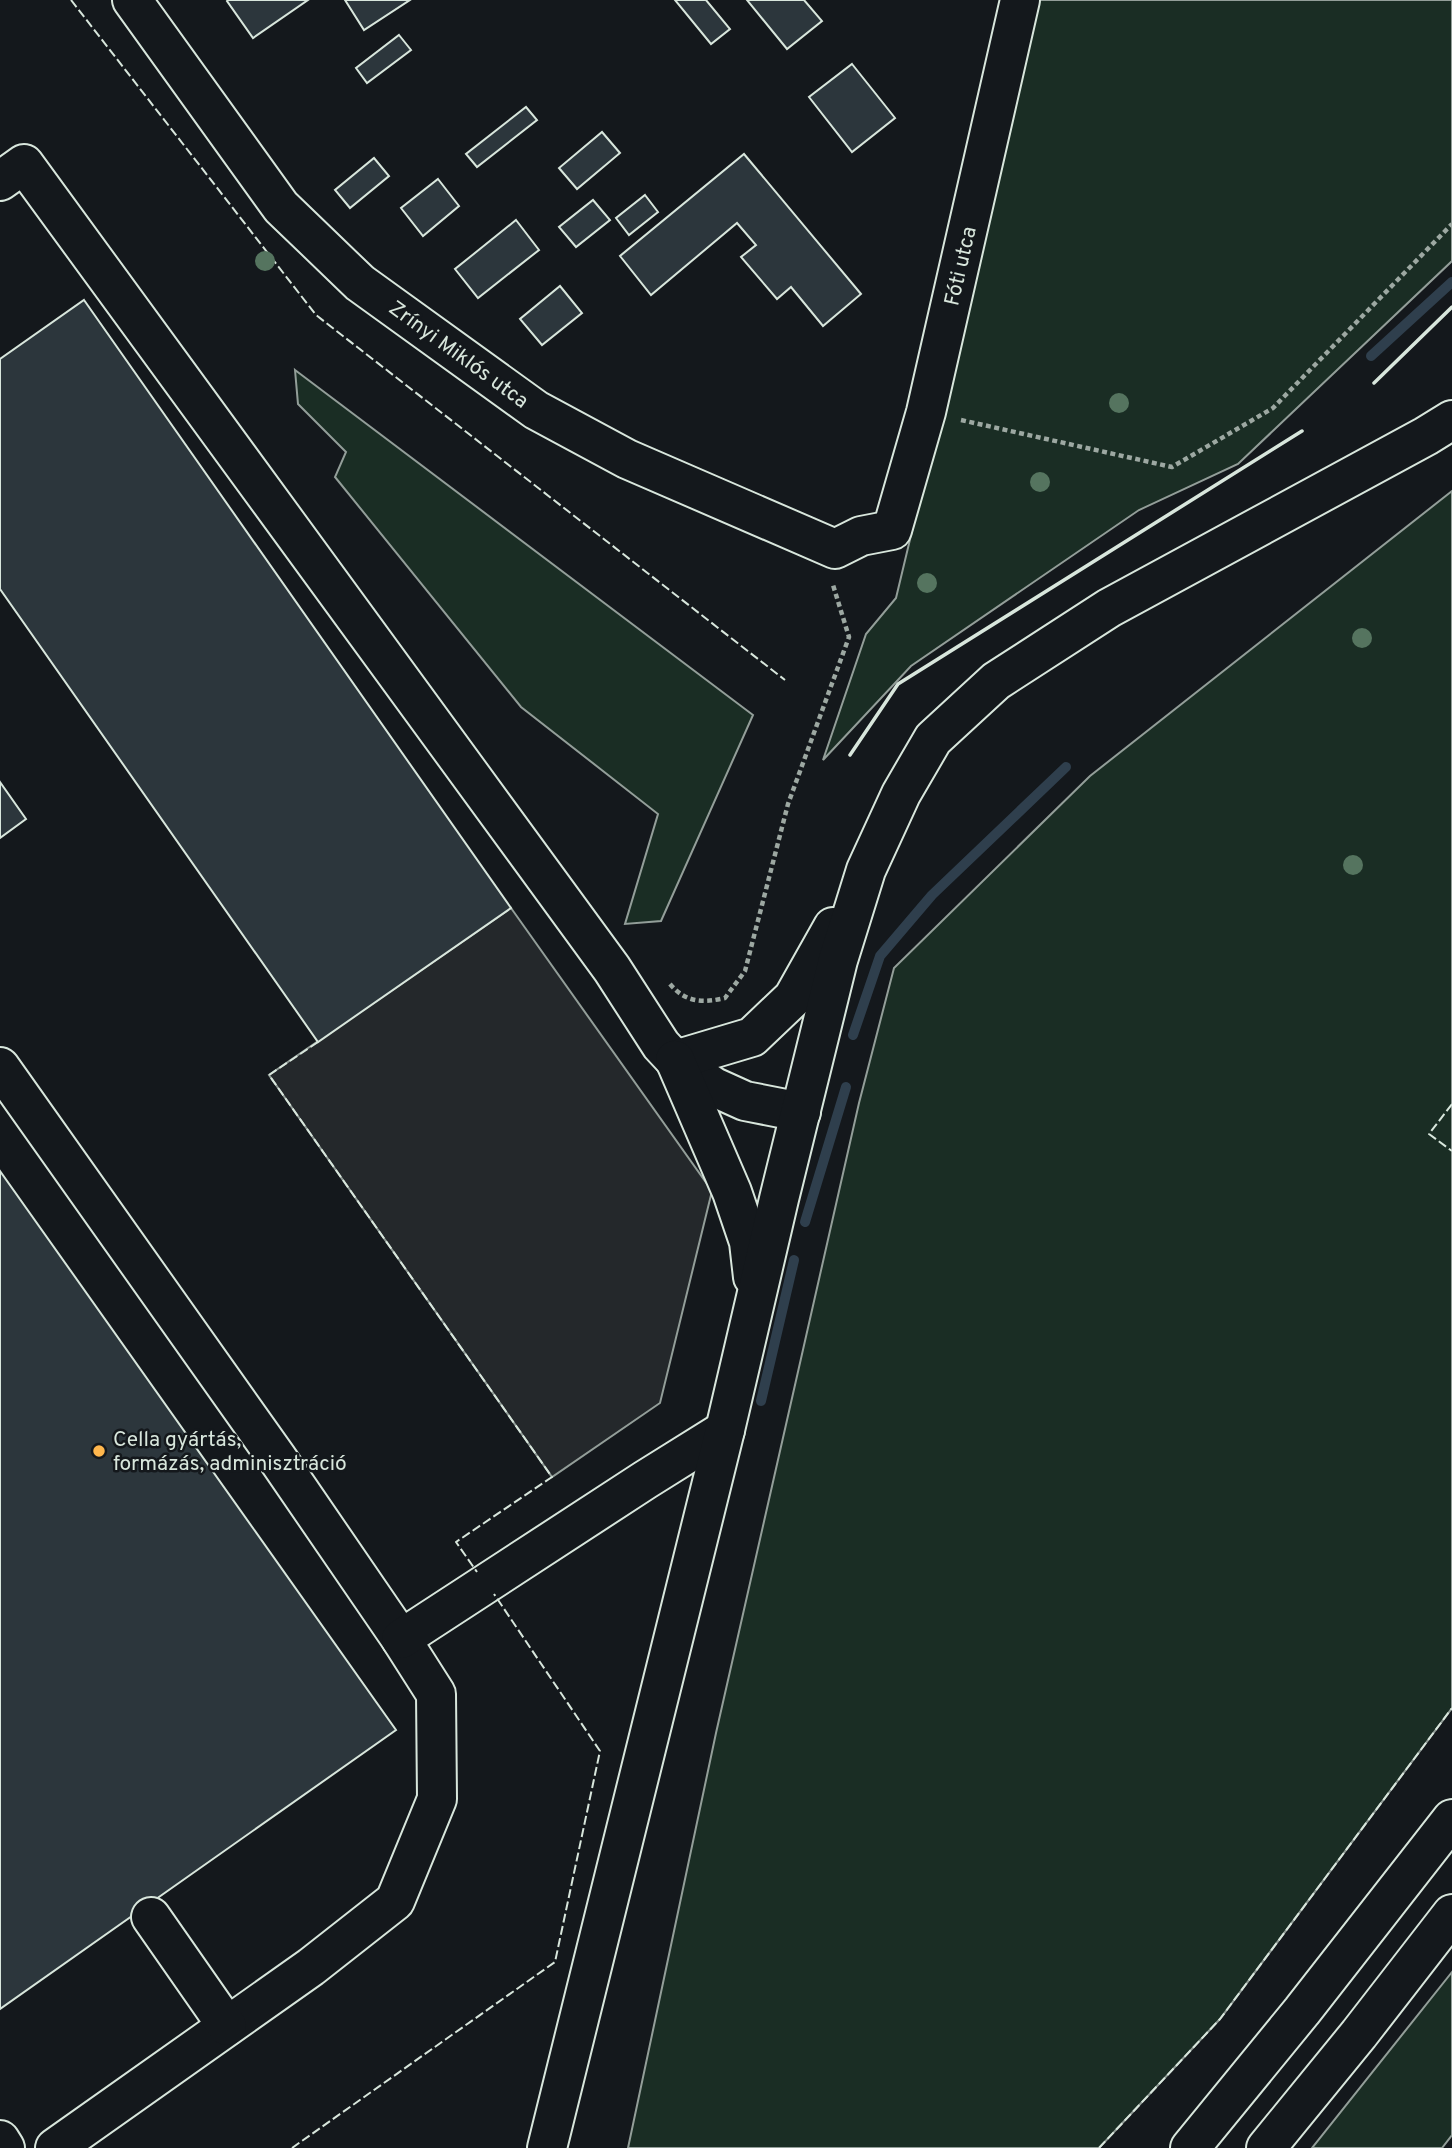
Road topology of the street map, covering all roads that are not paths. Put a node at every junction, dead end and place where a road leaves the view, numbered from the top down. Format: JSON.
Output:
{"nodes":[{"id":1,"x":132,"y":0,"type":"edge"},
{"id":2,"x":1020,"y":0,"type":"edge"},
{"id":3,"x":0,"y":181,"type":"edge"},
{"id":4,"x":1452,"y":420,"type":"edge"},
{"id":5,"x":892,"y":530,"type":"joint"},
{"id":6,"x":866,"y":870,"type":"junction"},
{"id":7,"x":676,"y":1060,"type":"junction"},
{"id":8,"x":0,"y":1067,"type":"edge"},
{"id":9,"x":801,"y":1112,"type":"junction"},
{"id":10,"x":756,"y":1298,"type":"junction"},
{"id":11,"x":725,"y":1430,"type":"junction"},
{"id":12,"x":401,"y":1639,"type":"junction"},
{"id":13,"x":1452,"y":1819,"type":"edge"},
{"id":14,"x":1452,"y":1914,"type":"edge"},
{"id":15,"x":150,"y":1917,"type":"dead end"},
{"id":16,"x":227,"y":2026,"type":"junction"},
{"id":17,"x":0,"y":2140,"type":"edge"},
{"id":18,"x":5,"y":2148,"type":"edge"},
{"id":19,"x":55,"y":2148,"type":"edge"},
{"id":20,"x":547,"y":2148,"type":"edge"},
{"id":21,"x":1190,"y":2148,"type":"edge"},
{"id":22,"x":1266,"y":2148,"type":"edge"}],
"edges":[{"from":1,"to":5,"type":"main road","name":"Zrínyi Miklós utca"},
{"from":2,"to":5,"type":"main road","name":"Fóti utca"},
{"from":3,"to":7,"type":"main road"},
{"from":4,"to":6,"type":"main road"},
{"from":6,"to":7,"type":"main road"},
{"from":6,"to":9,"type":"main road"},
{"from":7,"to":9,"type":"main road"},
{"from":7,"to":10,"type":"main road"},
{"from":8,"to":12,"type":"main road"},
{"from":9,"to":10,"type":"main road"},
{"from":10,"to":11,"type":"main road"},
{"from":11,"to":12,"type":"main road"},
{"from":11,"to":20,"type":"main road"},
{"from":12,"to":16,"type":"main road"},
{"from":13,"to":21,"type":"main road"},
{"from":14,"to":22,"type":"main road"},
{"from":15,"to":16,"type":"main road"},
{"from":16,"to":19,"type":"main road"},
{"from":17,"to":18,"type":"main road"}]}
